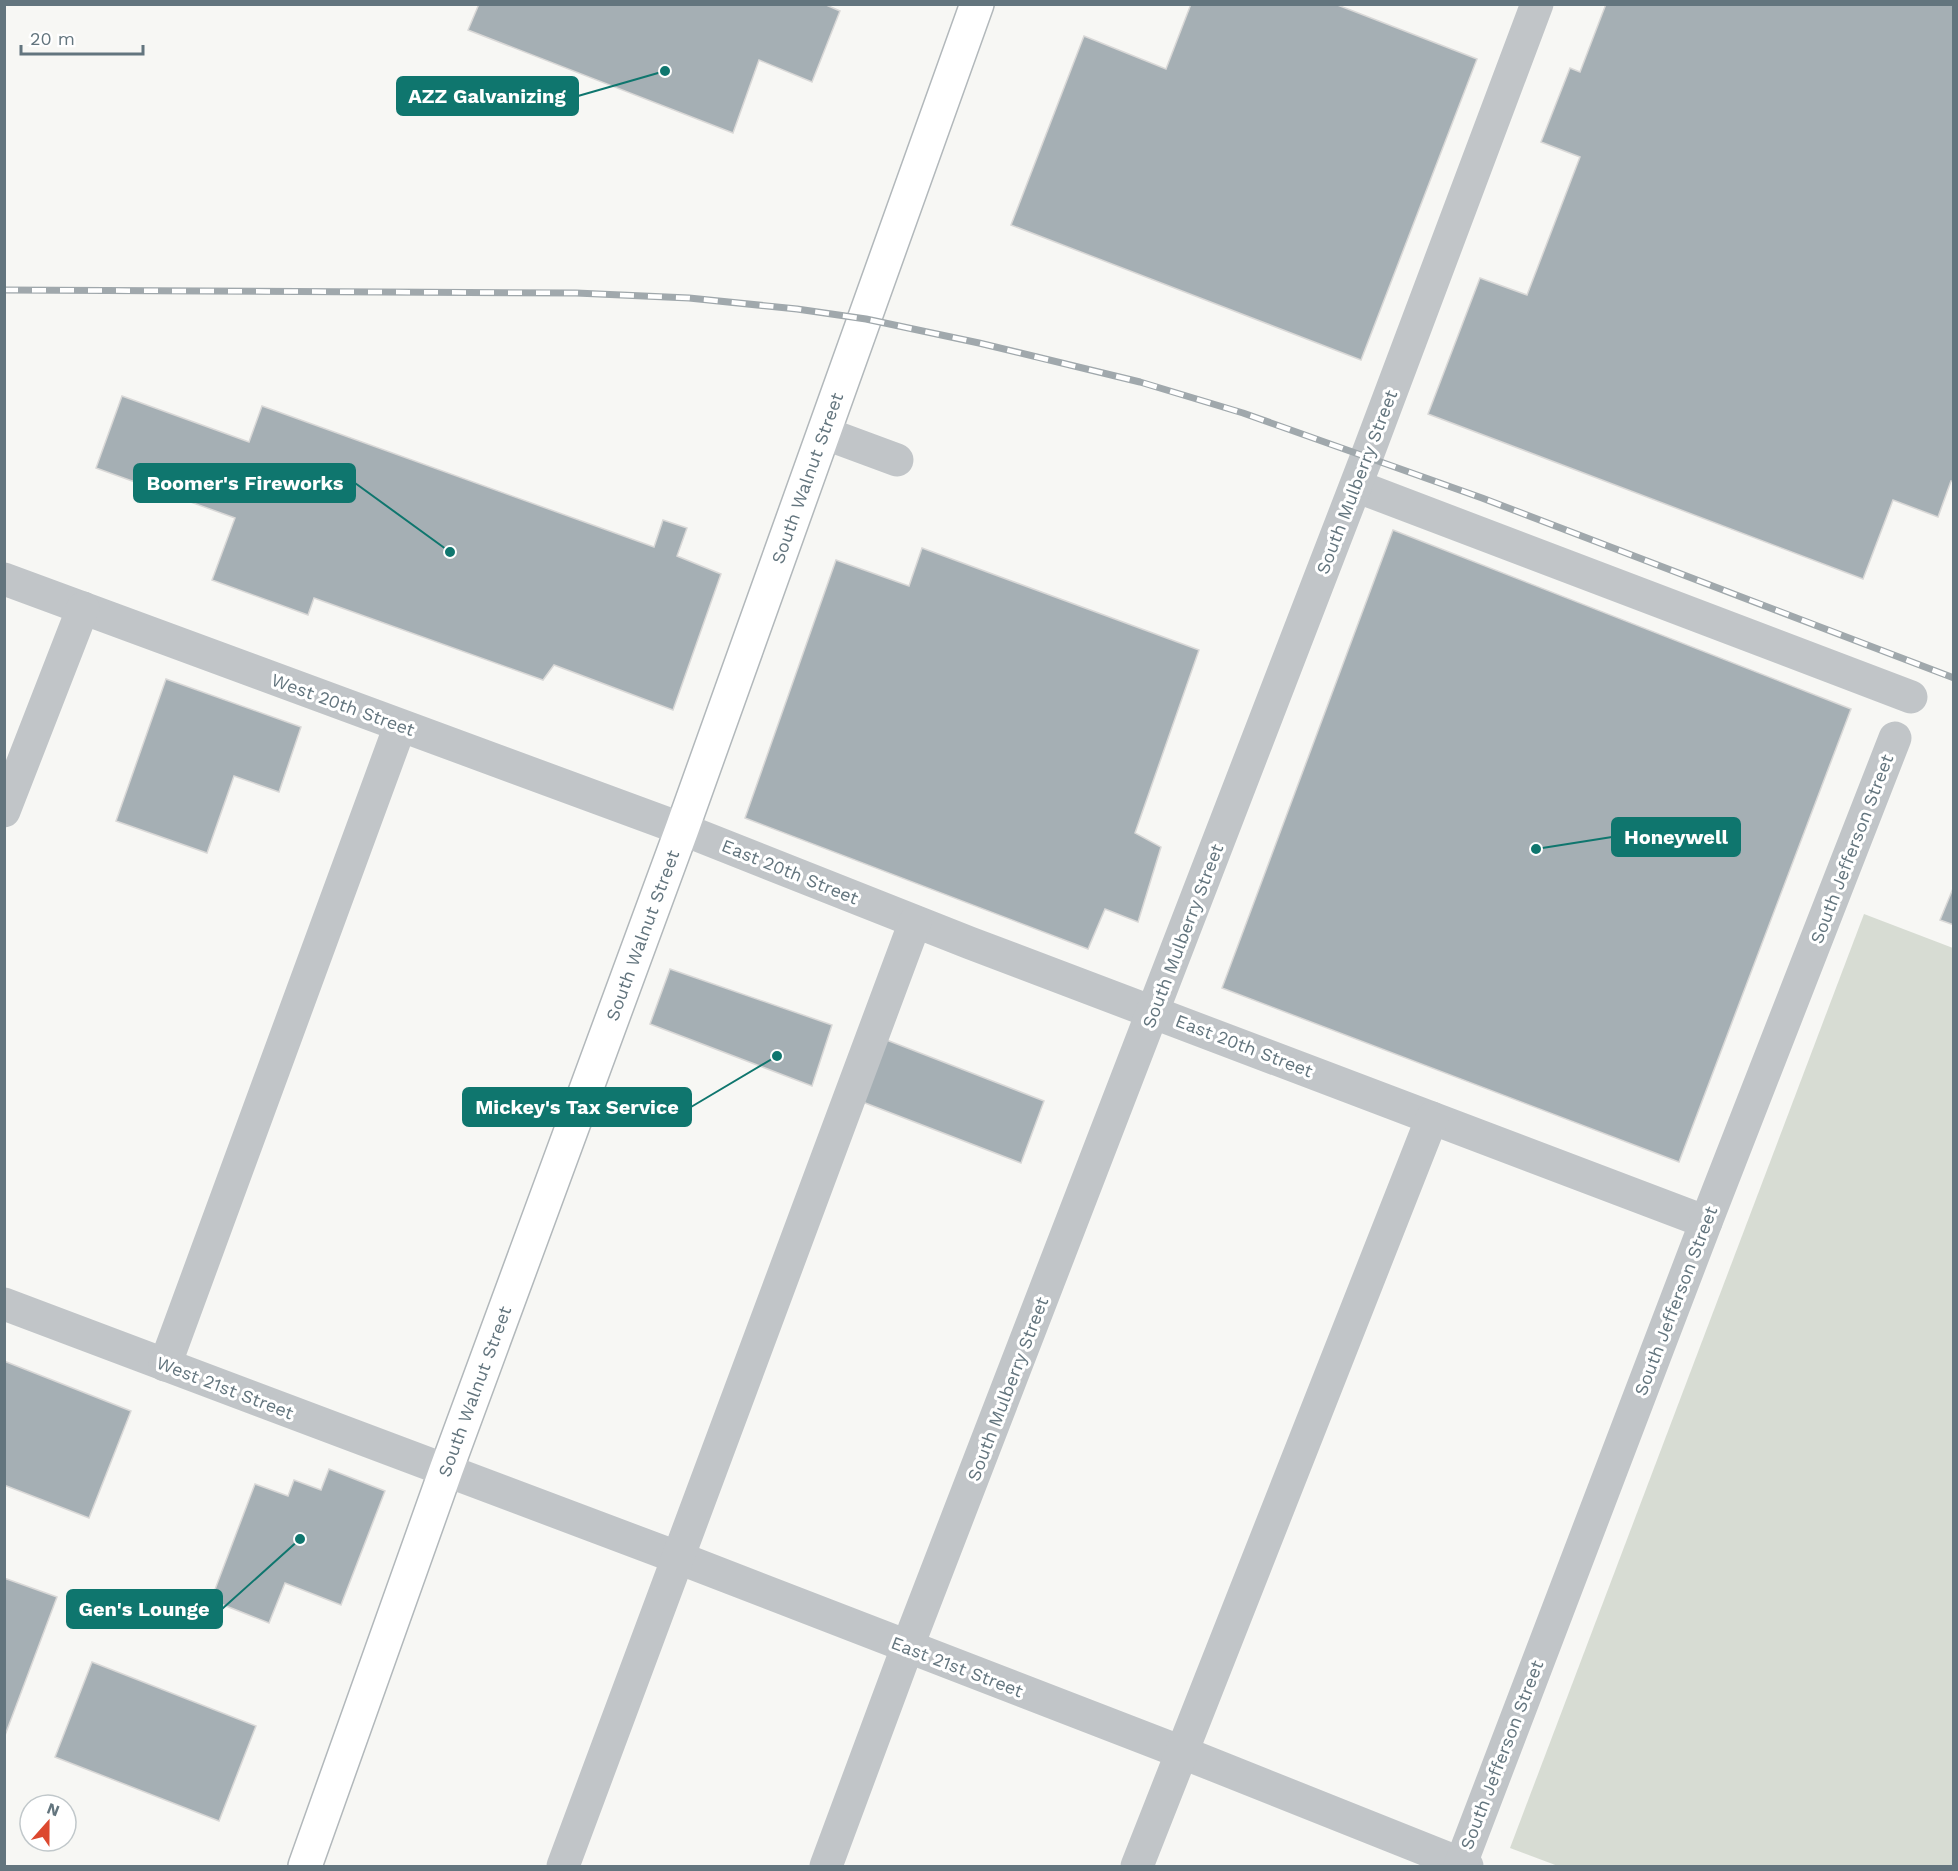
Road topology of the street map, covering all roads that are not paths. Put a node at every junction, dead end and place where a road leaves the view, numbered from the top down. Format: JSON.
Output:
{"nodes":[{"id":1,"x":977,"y":4,"type":"edge"},
{"id":2,"x":1537,"y":4,"type":"edge"},
{"id":3,"x":824,"y":433,"type":"junction"},
{"id":4,"x":897,"y":460,"type":"dead end"},
{"id":5,"x":1356,"y":486,"type":"junction"},
{"id":6,"x":4,"y":579,"type":"edge"},
{"id":7,"x":83,"y":608,"type":"junction"},
{"id":8,"x":1911,"y":698,"type":"dead end"},
{"id":9,"x":400,"y":726,"type":"junction"},
{"id":10,"x":1895,"y":738,"type":"dead end"},
{"id":11,"x":4,"y":811,"type":"edge"},
{"id":12,"x":681,"y":829,"type":"junction"},
{"id":13,"x":915,"y":922,"type":"junction"},
{"id":14,"x":1154,"y":1012,"type":"junction"},
{"id":15,"x":1432,"y":1118,"type":"junction"},
{"id":16,"x":1707,"y":1222,"type":"junction"},
{"id":17,"x":4,"y":1304,"type":"edge"},
{"id":18,"x":165,"y":1365,"type":"junction"},
{"id":19,"x":446,"y":1470,"type":"junction"},
{"id":20,"x":679,"y":1558,"type":"junction"},
{"id":21,"x":907,"y":1648,"type":"junction"},
{"id":22,"x":1181,"y":1752,"type":"junction"},
{"id":23,"x":305,"y":1866,"type":"edge"},
{"id":24,"x":563,"y":1866,"type":"edge"},
{"id":25,"x":826,"y":1866,"type":"edge"},
{"id":26,"x":1137,"y":1866,"type":"edge"},
{"id":27,"x":1462,"y":1866,"type":"edge"}],
"edges":[{"from":1,"to":3,"type":"main road","name":"South Walnut Street"},
{"from":2,"to":5,"type":"street","name":"South Mulberry Street"},
{"from":3,"to":4,"type":"street"},
{"from":3,"to":12,"type":"main road","name":"South Walnut Street"},
{"from":5,"to":8,"type":"street"},
{"from":5,"to":14,"type":"street","name":"South Mulberry Street"},
{"from":6,"to":7,"type":"street","name":"West 20th Street"},
{"from":7,"to":9,"type":"street","name":"West 20th Street"},
{"from":7,"to":11,"type":"street"},
{"from":9,"to":12,"type":"street","name":"West 20th Street"},
{"from":9,"to":18,"type":"street"},
{"from":10,"to":16,"type":"street","name":"South Jefferson Street"},
{"from":12,"to":13,"type":"street","name":"East 20th Street"},
{"from":12,"to":19,"type":"main road","name":"South Walnut Street"},
{"from":13,"to":14,"type":"street","name":"East 20th Street"},
{"from":13,"to":20,"type":"street"},
{"from":14,"to":15,"type":"street","name":"East 20th Street"},
{"from":14,"to":21,"type":"street","name":"South Mulberry Street"},
{"from":15,"to":16,"type":"street","name":"East 20th Street"},
{"from":15,"to":22,"type":"street"},
{"from":16,"to":27,"type":"street","name":"South Jefferson Street"},
{"from":17,"to":18,"type":"street","name":"West 21st Street"},
{"from":18,"to":19,"type":"street","name":"West 21st Street"},
{"from":19,"to":20,"type":"street","name":"East 21st Street"},
{"from":19,"to":23,"type":"main road","name":"South Walnut Street"},
{"from":20,"to":21,"type":"street","name":"East 21st Street"},
{"from":20,"to":24,"type":"street"},
{"from":21,"to":22,"type":"street","name":"East 21st Street"},
{"from":21,"to":25,"type":"street","name":"South Mulberry Street"},
{"from":22,"to":26,"type":"street"},
{"from":22,"to":27,"type":"street","name":"East 21st Street"}]}
